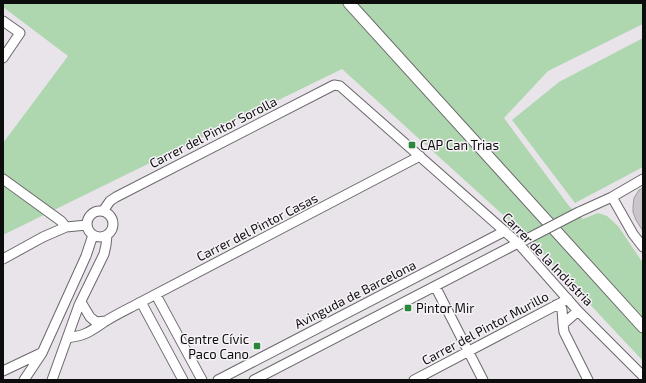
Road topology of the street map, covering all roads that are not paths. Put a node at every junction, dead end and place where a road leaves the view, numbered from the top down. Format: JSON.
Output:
{"nodes":[{"id":1,"x":349,"y":3,"type":"edge"},
{"id":2,"x":354,"y":3,"type":"edge"},
{"id":3,"x":3,"y":21,"type":"edge"},
{"id":4,"x":373,"y":29,"type":"junction"},
{"id":5,"x":3,"y":58,"type":"edge"},
{"id":6,"x":340,"y":86,"type":"joint"},
{"id":7,"x":420,"y":156,"type":"junction"},
{"id":8,"x":3,"y":179,"type":"edge"},
{"id":9,"x":643,"y":179,"type":"edge"},
{"id":10,"x":612,"y":197,"type":"junction"},
{"id":11,"x":103,"y":211,"type":"junction"},
{"id":12,"x":87,"y":224,"type":"junction"},
{"id":13,"x":66,"y":227,"type":"junction"},
{"id":14,"x":505,"y":231,"type":"junction"},
{"id":15,"x":93,"y":235,"type":"junction"},
{"id":16,"x":107,"y":235,"type":"junction"},
{"id":17,"x":521,"y":241,"type":"junction"},
{"id":18,"x":643,"y":247,"type":"edge"},
{"id":19,"x":3,"y":259,"type":"edge"},
{"id":20,"x":435,"y":286,"type":"junction"},
{"id":21,"x":156,"y":294,"type":"junction"},
{"id":22,"x":568,"y":299,"type":"junction"},
{"id":23,"x":81,"y":302,"type":"junction"},
{"id":24,"x":141,"y":302,"type":"junction"},
{"id":25,"x":556,"y":305,"type":"junction"},
{"id":26,"x":578,"y":311,"type":"junction"},
{"id":27,"x":106,"y":321,"type":"junction"},
{"id":28,"x":563,"y":324,"type":"junction"},
{"id":29,"x":643,"y":327,"type":"edge"},
{"id":30,"x":67,"y":338,"type":"junction"},
{"id":31,"x":468,"y":351,"type":"junction"},
{"id":32,"x":42,"y":353,"type":"junction"},
{"id":33,"x":3,"y":371,"type":"edge"},
{"id":34,"x":643,"y":376,"type":"edge"},
{"id":35,"x":24,"y":380,"type":"edge"},
{"id":36,"x":52,"y":380,"type":"edge"},
{"id":37,"x":183,"y":380,"type":"edge"},
{"id":38,"x":202,"y":380,"type":"edge"},
{"id":39,"x":218,"y":380,"type":"edge"},
{"id":40,"x":254,"y":380,"type":"edge"},
{"id":41,"x":414,"y":380,"type":"edge"},
{"id":42,"x":483,"y":380,"type":"edge"},
{"id":43,"x":588,"y":380,"type":"edge"}],
"edges":[{"from":1,"to":4,"type":"street"},
{"from":2,"to":4,"type":"street"},
{"from":3,"to":5,"type":"street"},
{"from":4,"to":29,"type":"street"},
{"from":6,"to":7,"type":"street","name":"Carrer de la Indústria"},
{"from":6,"to":11,"type":"street","name":"Carrer del Pintor Sorolla"},
{"from":7,"to":14,"type":"street","name":"Carrer de la Indústria"},
{"from":7,"to":21,"type":"street","name":"Carrer del Pintor Casas"},
{"from":8,"to":13,"type":"street"},
{"from":9,"to":10,"type":"street"},
{"from":10,"to":17,"type":"street","bridge":true},
{"from":10,"to":18,"type":"street"},
{"from":11,"to":12,"type":"street"},
{"from":11,"to":16,"type":"street"},
{"from":12,"to":13,"type":"street"},
{"from":12,"to":15,"type":"street"},
{"from":13,"to":19,"type":"street"},
{"from":14,"to":17,"type":"street","name":"Carrer de la Indústria"},
{"from":14,"to":39,"type":"street","name":"Avinguda de Barcelona"},
{"from":15,"to":16,"type":"street"},
{"from":15,"to":32,"type":"street"},
{"from":16,"to":23,"type":"street"},
{"from":17,"to":20,"type":"street"},
{"from":17,"to":22,"type":"street","name":"Carrer de la Indústria"},
{"from":20,"to":31,"type":"street"},
{"from":20,"to":40,"type":"street"},
{"from":21,"to":24,"type":"street","name":"Carrer del Pintor Casas"},
{"from":21,"to":38,"type":"street"},
{"from":22,"to":25,"type":"street","name":"Carrer del Pintor Murillo"},
{"from":22,"to":26,"type":"street","name":"Carrer de la Indústria"},
{"from":23,"to":27,"type":"street"},
{"from":23,"to":30,"type":"street"},
{"from":24,"to":27,"type":"street","name":"Carrer del Pintor Casas"},
{"from":24,"to":37,"type":"street"},
{"from":25,"to":28,"type":"street"},
{"from":25,"to":31,"type":"street","name":"Carrer del Pintor Murillo"},
{"from":26,"to":28,"type":"street"},
{"from":26,"to":34,"type":"street","name":"Carrer de la Indústria"},
{"from":27,"to":30,"type":"street","name":"Carrer del Pintor Casas"},
{"from":28,"to":43,"type":"street"},
{"from":30,"to":36,"type":"street"},
{"from":31,"to":41,"type":"street","name":"Carrer del Pintor Murillo"},
{"from":31,"to":42,"type":"street"},
{"from":32,"to":33,"type":"street"},
{"from":32,"to":35,"type":"street"}]}
